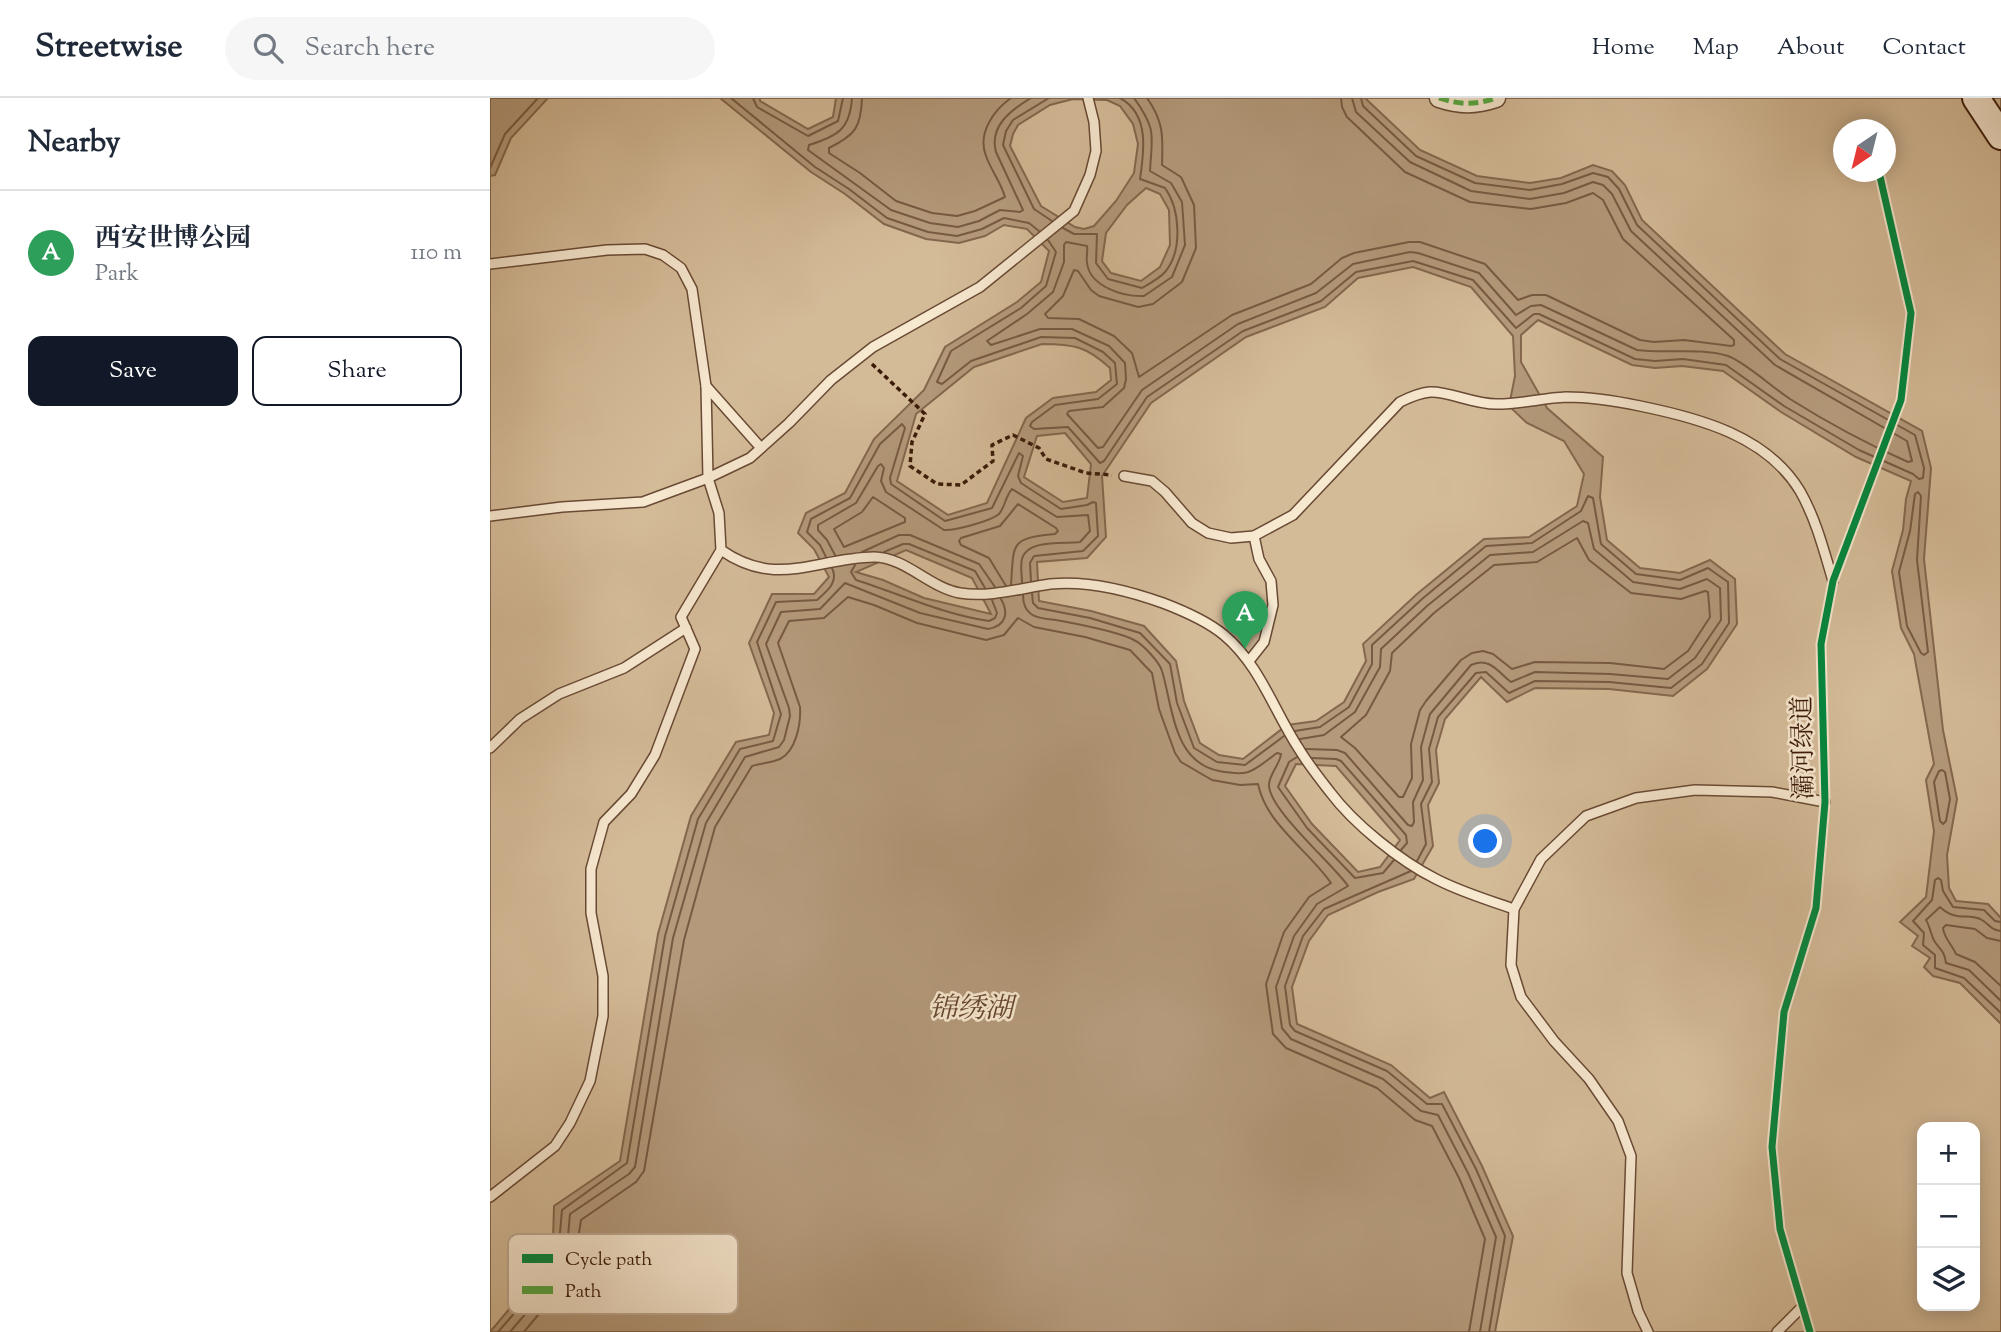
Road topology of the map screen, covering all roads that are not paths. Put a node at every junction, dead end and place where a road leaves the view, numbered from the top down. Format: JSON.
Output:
{"nodes":[{"id":1,"x":1088,"y":98,"type":"edge"},
{"id":2,"x":1439,"y":98,"type":"edge"},
{"id":3,"x":1496,"y":98,"type":"edge"},
{"id":4,"x":1976,"y":98,"type":"edge"},
{"id":5,"x":2001,"y":136,"type":"edge"},
{"id":6,"x":490,"y":264,"type":"edge"},
{"id":7,"x":706,"y":386,"type":"junction"},
{"id":8,"x":761,"y":448,"type":"junction"},
{"id":9,"x":1124,"y":476,"type":"road end"},
{"id":10,"x":708,"y":478,"type":"junction"},
{"id":11,"x":490,"y":516,"type":"edge"},
{"id":12,"x":1254,"y":536,"type":"junction"},
{"id":13,"x":721,"y":550,"type":"junction"},
{"id":14,"x":1833,"y":581,"type":"dead end"},
{"id":15,"x":686,"y":628,"type":"junction"},
{"id":16,"x":1249,"y":661,"type":"junction"},
{"id":17,"x":490,"y":748,"type":"edge"},
{"id":18,"x":1825,"y":802,"type":"dead end"},
{"id":19,"x":1514,"y":909,"type":"junction"},
{"id":20,"x":490,"y":1197,"type":"edge"},
{"id":21,"x":1802,"y":1307,"type":"dead end"},
{"id":22,"x":1648,"y":1332,"type":"edge"},
{"id":23,"x":1777,"y":1332,"type":"edge"}],
"edges":[{"from":1,"to":8,"type":"lane"},
{"from":2,"to":3,"type":"street"},
{"from":4,"to":5,"type":"street"},
{"from":6,"to":7,"type":"lane"},
{"from":7,"to":8,"type":"lane"},
{"from":7,"to":10,"type":"lane"},
{"from":8,"to":10,"type":"lane"},
{"from":9,"to":12,"type":"lane"},
{"from":10,"to":11,"type":"lane"},
{"from":10,"to":13,"type":"lane"},
{"from":12,"to":14,"type":"lane"},
{"from":12,"to":16,"type":"lane"},
{"from":13,"to":15,"type":"lane"},
{"from":13,"to":16,"type":"lane"},
{"from":15,"to":17,"type":"lane"},
{"from":15,"to":20,"type":"lane"},
{"from":16,"to":19,"type":"lane"},
{"from":18,"to":19,"type":"lane"},
{"from":19,"to":22,"type":"lane"},
{"from":21,"to":23,"type":"lane"}]}
